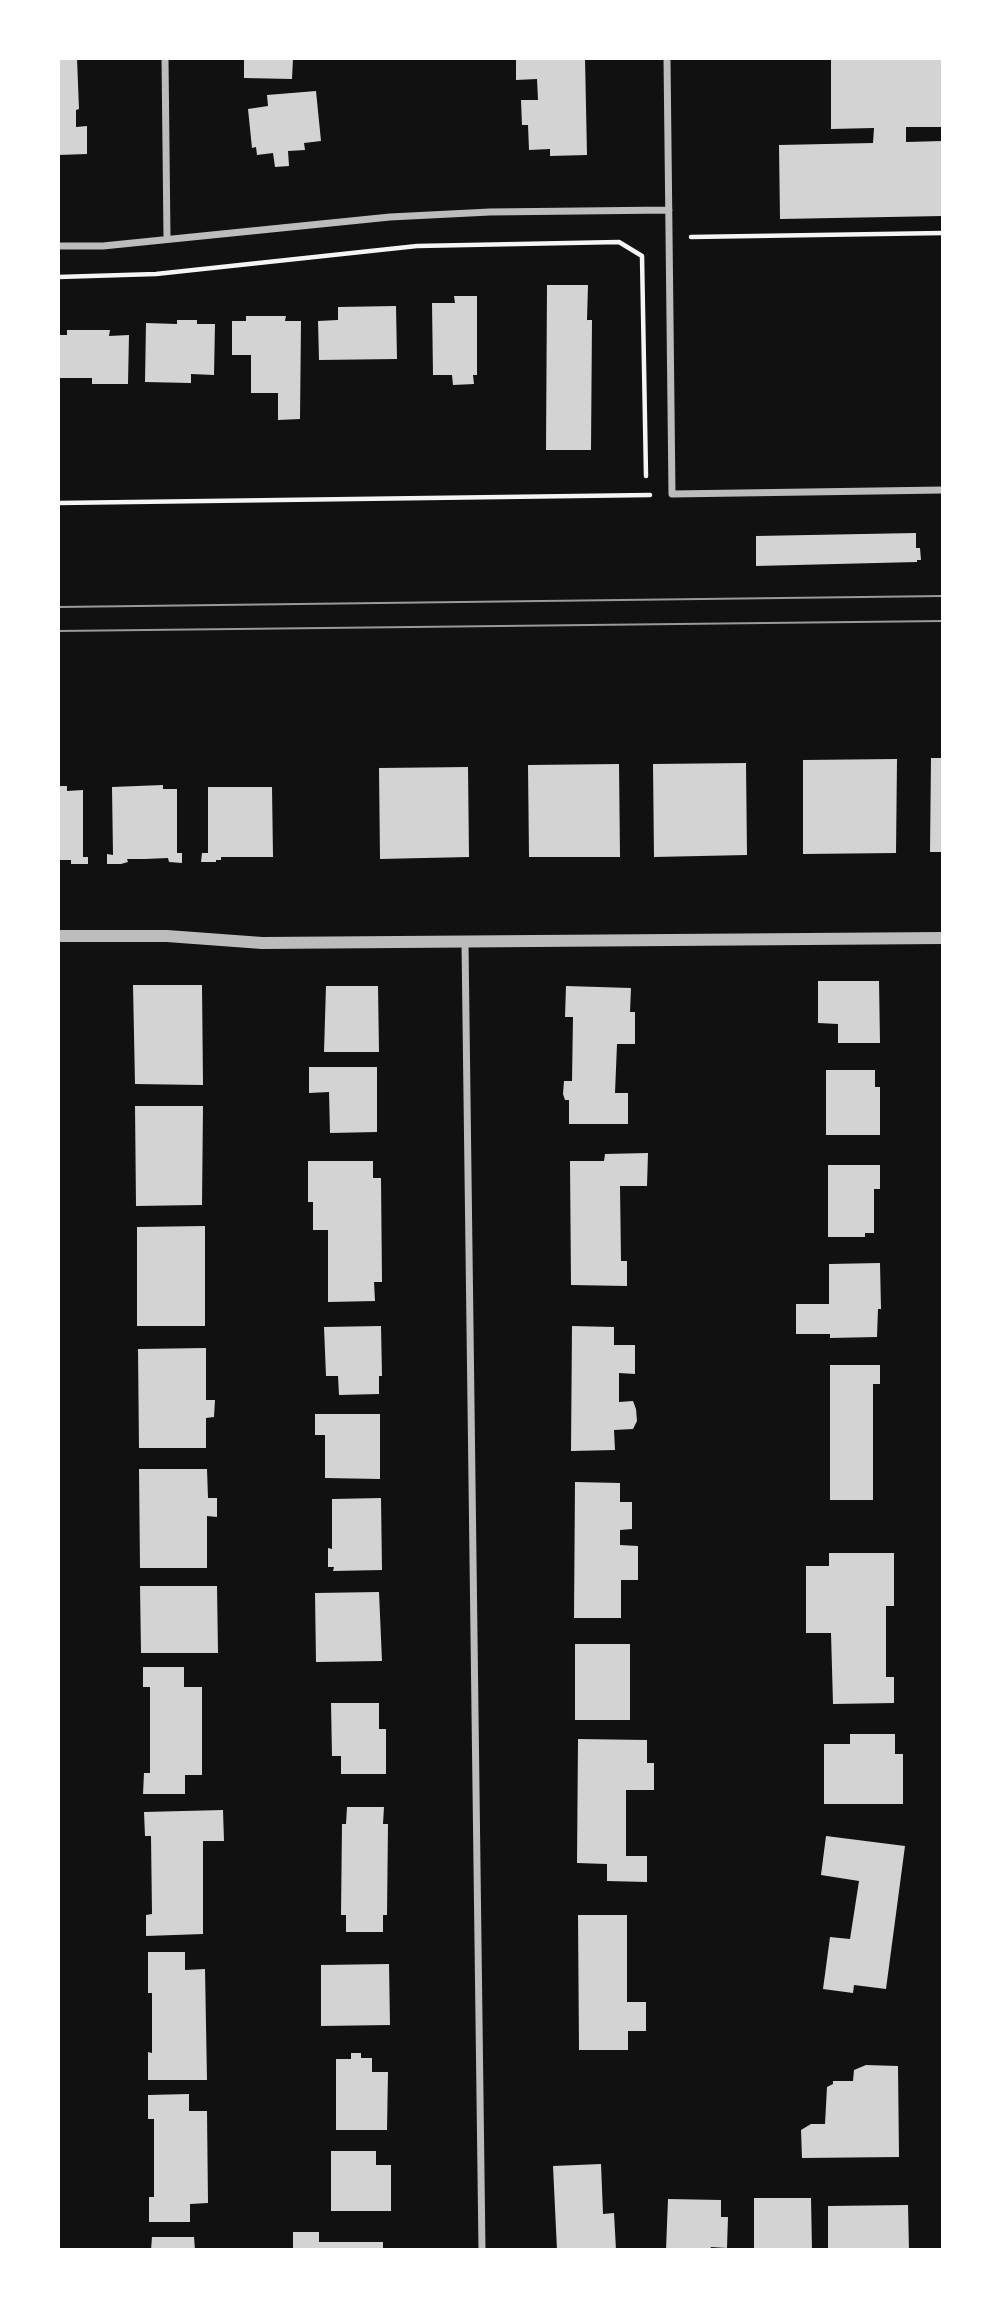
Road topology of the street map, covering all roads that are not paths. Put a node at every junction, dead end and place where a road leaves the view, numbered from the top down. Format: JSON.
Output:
{"nodes":[{"id":1,"x":165,"y":58,"type":"edge"},
{"id":2,"x":667,"y":58,"type":"edge"},
{"id":3,"x":669,"y":210,"type":"junction"},
{"id":4,"x":167,"y":238,"type":"junction"},
{"id":5,"x":58,"y":246,"type":"edge"},
{"id":6,"x":943,"y":491,"type":"edge"},
{"id":7,"x":58,"y":936,"type":"edge"},
{"id":8,"x":943,"y":938,"type":"edge"},
{"id":9,"x":465,"y":943,"type":"junction"},
{"id":10,"x":482,"y":2250,"type":"edge"}],
"edges":[{"from":1,"to":4,"type":"street"},
{"from":2,"to":3,"type":"street"},
{"from":3,"to":4,"type":"street"},
{"from":3,"to":6,"type":"street"},
{"from":4,"to":5,"type":"street"},
{"from":7,"to":9,"type":"street"},
{"from":8,"to":9,"type":"street"},
{"from":9,"to":10,"type":"street"}]}
